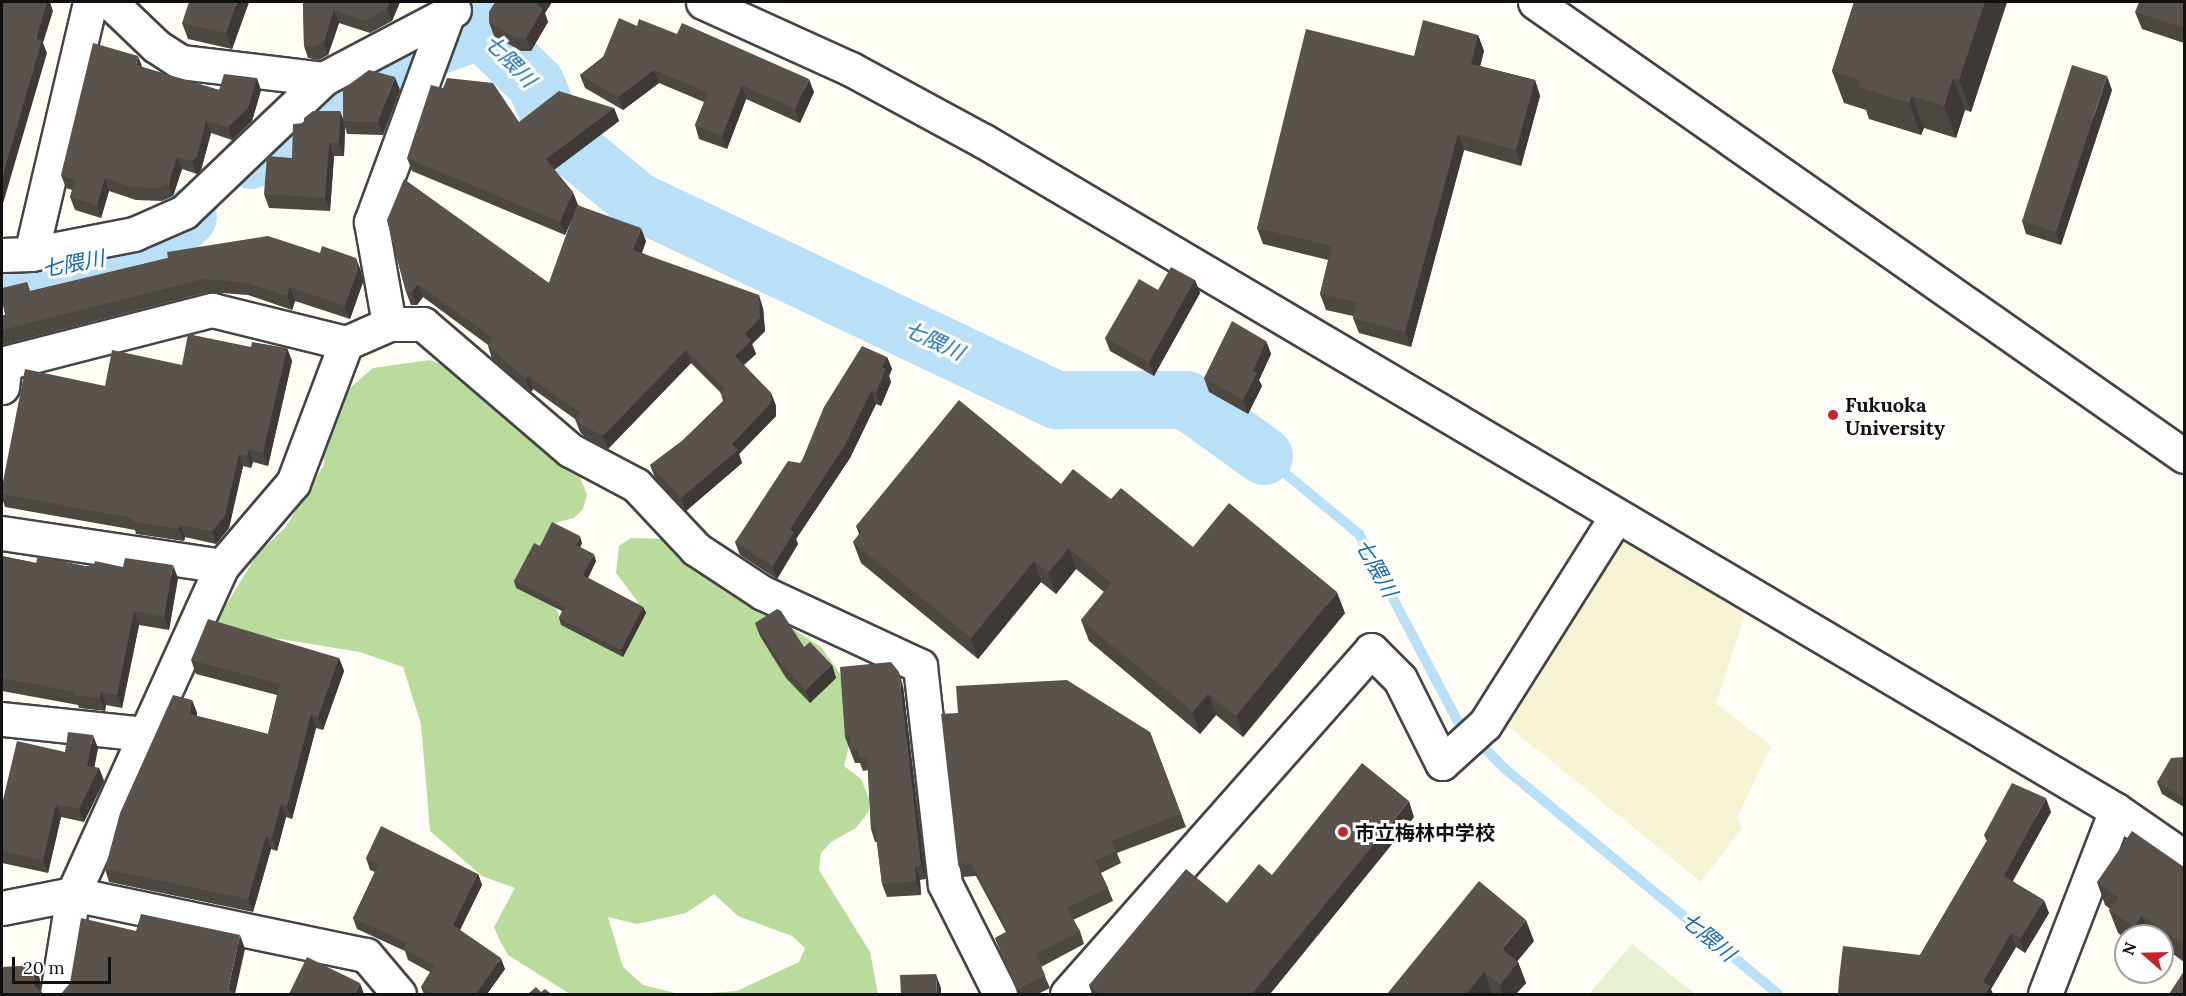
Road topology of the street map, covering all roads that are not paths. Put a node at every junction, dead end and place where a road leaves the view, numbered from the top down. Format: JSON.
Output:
{"nodes":[{"id":1,"x":90,"y":2,"type":"edge"},
{"id":2,"x":110,"y":2,"type":"edge"},
{"id":3,"x":703,"y":2,"type":"edge"},
{"id":4,"x":1535,"y":2,"type":"edge"},
{"id":5,"x":456,"y":8,"type":"edge"},
{"id":6,"x":323,"y":79,"type":"junction"},
{"id":7,"x":16,"y":254,"type":"edge"},
{"id":8,"x":390,"y":324,"type":"junction"},
{"id":9,"x":346,"y":343,"type":"junction"},
{"id":10,"x":2,"y":387,"type":"edge"},
{"id":11,"x":2184,"y":456,"type":"edge"},
{"id":12,"x":1616,"y":518,"type":"junction"},
{"id":13,"x":2,"y":533,"type":"edge"},
{"id":14,"x":222,"y":566,"type":"junction"},
{"id":15,"x":2,"y":719,"type":"edge"},
{"id":16,"x":145,"y":735,"type":"junction"},
{"id":17,"x":2116,"y":810,"type":"junction"},
{"id":18,"x":2184,"y":857,"type":"edge"},
{"id":19,"x":73,"y":894,"type":"junction"},
{"id":20,"x":2,"y":908,"type":"edge"},
{"id":21,"x":57,"y":994,"type":"edge"},
{"id":22,"x":399,"y":994,"type":"edge"},
{"id":23,"x":1000,"y":994,"type":"edge"},
{"id":24,"x":1067,"y":994,"type":"edge"},
{"id":25,"x":2045,"y":994,"type":"edge"}],
"edges":[{"from":1,"to":7,"type":"street"},
{"from":2,"to":6,"type":"street"},
{"from":3,"to":12,"type":"street"},
{"from":4,"to":11,"type":"street"},
{"from":5,"to":6,"type":"street"},
{"from":5,"to":8,"type":"street"},
{"from":6,"to":7,"type":"street"},
{"from":8,"to":9,"type":"street"},
{"from":8,"to":23,"type":"street"},
{"from":9,"to":10,"type":"street"},
{"from":9,"to":14,"type":"street"},
{"from":12,"to":17,"type":"street"},
{"from":12,"to":24,"type":"street"},
{"from":13,"to":14,"type":"street"},
{"from":14,"to":16,"type":"street"},
{"from":15,"to":16,"type":"street"},
{"from":16,"to":19,"type":"street"},
{"from":17,"to":18,"type":"street"},
{"from":17,"to":25,"type":"street"},
{"from":19,"to":20,"type":"street"},
{"from":19,"to":21,"type":"street"},
{"from":19,"to":22,"type":"street"}]}
